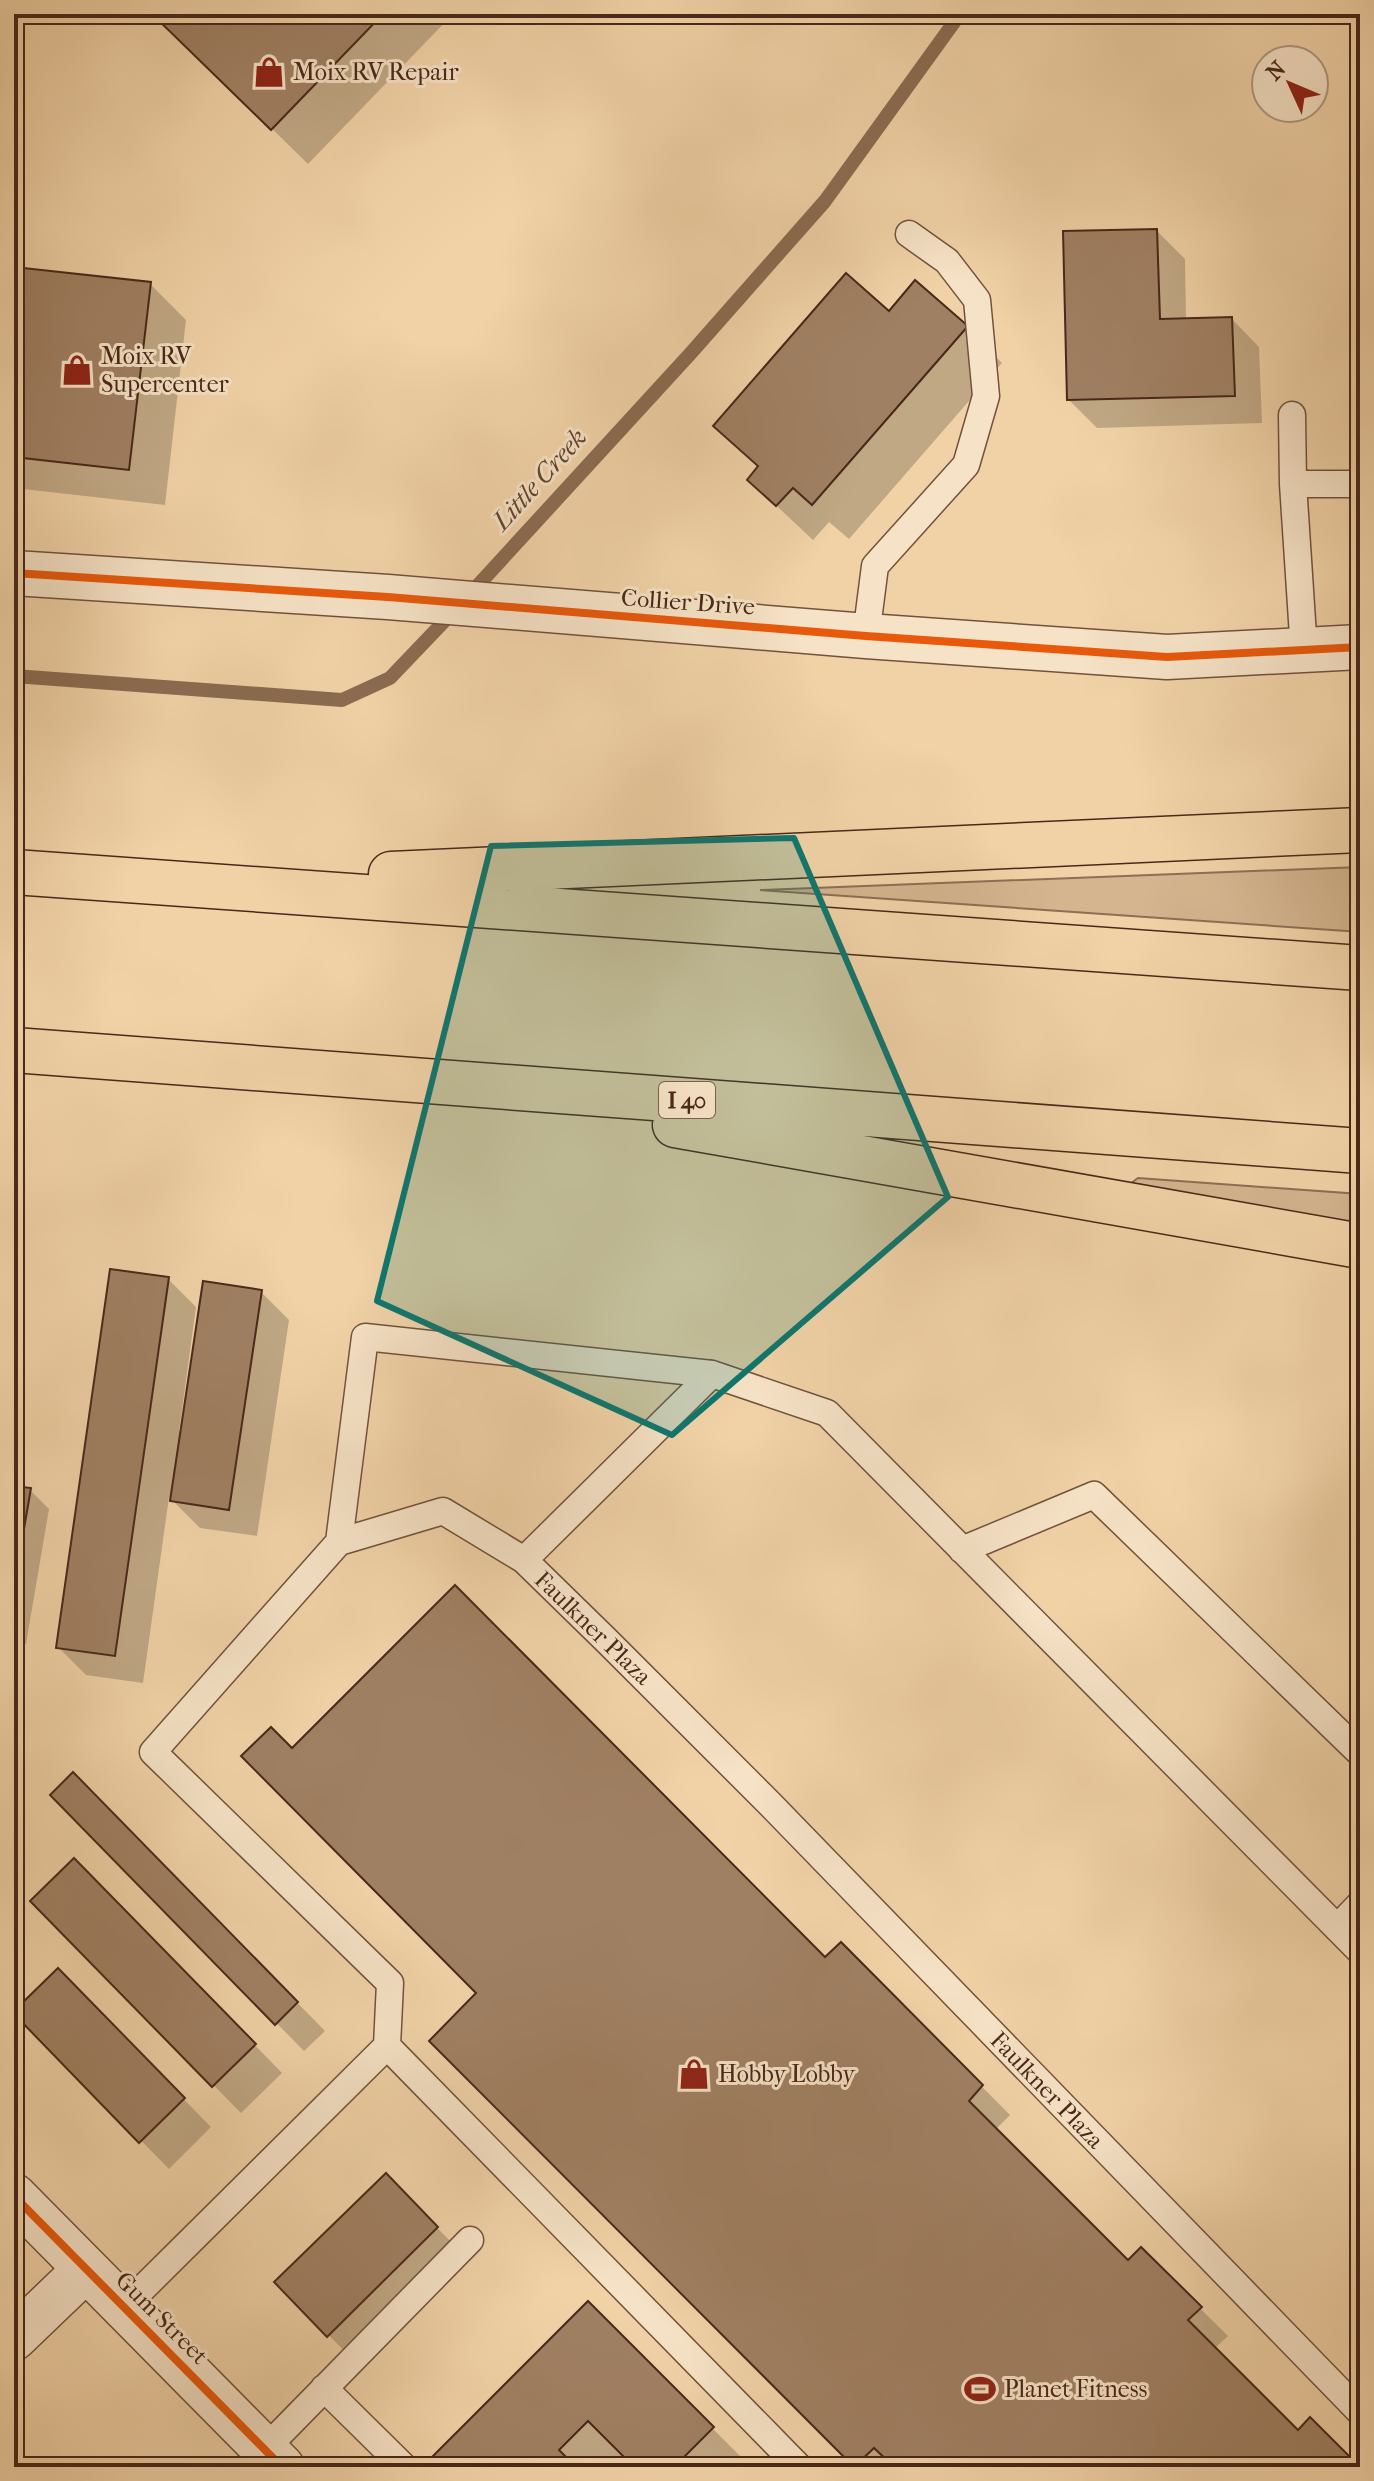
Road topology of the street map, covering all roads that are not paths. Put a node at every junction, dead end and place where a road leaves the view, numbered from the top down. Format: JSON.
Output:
{"nodes":[{"id":1,"x":909,"y":234,"type":"dead end"},
{"id":2,"x":1292,"y":415,"type":"dead end"},
{"id":3,"x":1293,"y":484,"type":"junction"},
{"id":4,"x":1360,"y":484,"type":"edge"},
{"id":5,"x":14,"y":573,"type":"edge"},
{"id":6,"x":866,"y":636,"type":"junction"},
{"id":7,"x":1360,"y":647,"type":"edge"},
{"id":8,"x":1304,"y":651,"type":"junction"},
{"id":9,"x":1360,"y":830,"type":"edge"},
{"id":10,"x":14,"y":872,"type":"edge"},
{"id":11,"x":188,"y":883,"type":"junction"},
{"id":12,"x":1360,"y":968,"type":"edge"},
{"id":13,"x":14,"y":1050,"type":"edge"},
{"id":14,"x":437,"y":1082,"type":"junction"},
{"id":15,"x":1360,"y":1151,"type":"edge"},
{"id":16,"x":1360,"y":1246,"type":"edge"},
{"id":17,"x":712,"y":1374,"type":"junction"},
{"id":18,"x":339,"y":1542,"type":"junction"},
{"id":19,"x":962,"y":1550,"type":"junction"},
{"id":20,"x":524,"y":1560,"type":"junction"},
{"id":21,"x":1360,"y":1753,"type":"edge"},
{"id":22,"x":1360,"y":1904,"type":"edge"},
{"id":23,"x":1337,"y":1928,"type":"junction"},
{"id":24,"x":1360,"y":1951,"type":"edge"},
{"id":25,"x":387,"y":2046,"type":"junction"},
{"id":26,"x":14,"y":2196,"type":"edge"},
{"id":27,"x":470,"y":2240,"type":"dead end"},
{"id":28,"x":86,"y":2269,"type":"junction"},
{"id":29,"x":124,"y":2307,"type":"junction"},
{"id":30,"x":14,"y":2338,"type":"edge"},
{"id":31,"x":324,"y":2388,"type":"junction"},
{"id":32,"x":1360,"y":2412,"type":"edge"},
{"id":33,"x":274,"y":2458,"type":"edge"},
{"id":34,"x":404,"y":2467,"type":"edge"},
{"id":35,"x":799,"y":2467,"type":"edge"}],
"edges":[{"from":1,"to":6,"type":"lane"},
{"from":2,"to":3,"type":"lane"},
{"from":3,"to":4,"type":"lane"},
{"from":3,"to":8,"type":"lane"},
{"from":5,"to":6,"type":"street","name":"Collier Drive"},
{"from":6,"to":8,"type":"street","name":"Collier Drive"},
{"from":7,"to":8,"type":"street","name":"Collier Drive"},
{"from":9,"to":11,"type":"highway"},
{"from":10,"to":11,"type":"highway"},
{"from":11,"to":12,"type":"highway"},
{"from":13,"to":14,"type":"highway","number":"I 40"},
{"from":14,"to":15,"type":"highway","number":"I 40"},
{"from":14,"to":16,"type":"highway"},
{"from":17,"to":18,"type":"lane"},
{"from":17,"to":19,"type":"lane"},
{"from":17,"to":20,"type":"lane","name":"Faulkner Plaza"},
{"from":18,"to":20,"type":"lane"},
{"from":18,"to":25,"type":"lane"},
{"from":19,"to":21,"type":"lane"},
{"from":19,"to":23,"type":"lane"},
{"from":20,"to":32,"type":"lane","name":"Faulkner Plaza"},
{"from":22,"to":23,"type":"lane"},
{"from":23,"to":24,"type":"lane"},
{"from":25,"to":29,"type":"lane"},
{"from":25,"to":35,"type":"lane"},
{"from":26,"to":28,"type":"street","name":"Gum Street"},
{"from":27,"to":31,"type":"lane"},
{"from":28,"to":29,"type":"street","name":"Gum Street"},
{"from":28,"to":30,"type":"street"},
{"from":29,"to":33,"type":"street","name":"Gum Street"},
{"from":31,"to":33,"type":"lane"},
{"from":31,"to":34,"type":"lane"}]}
